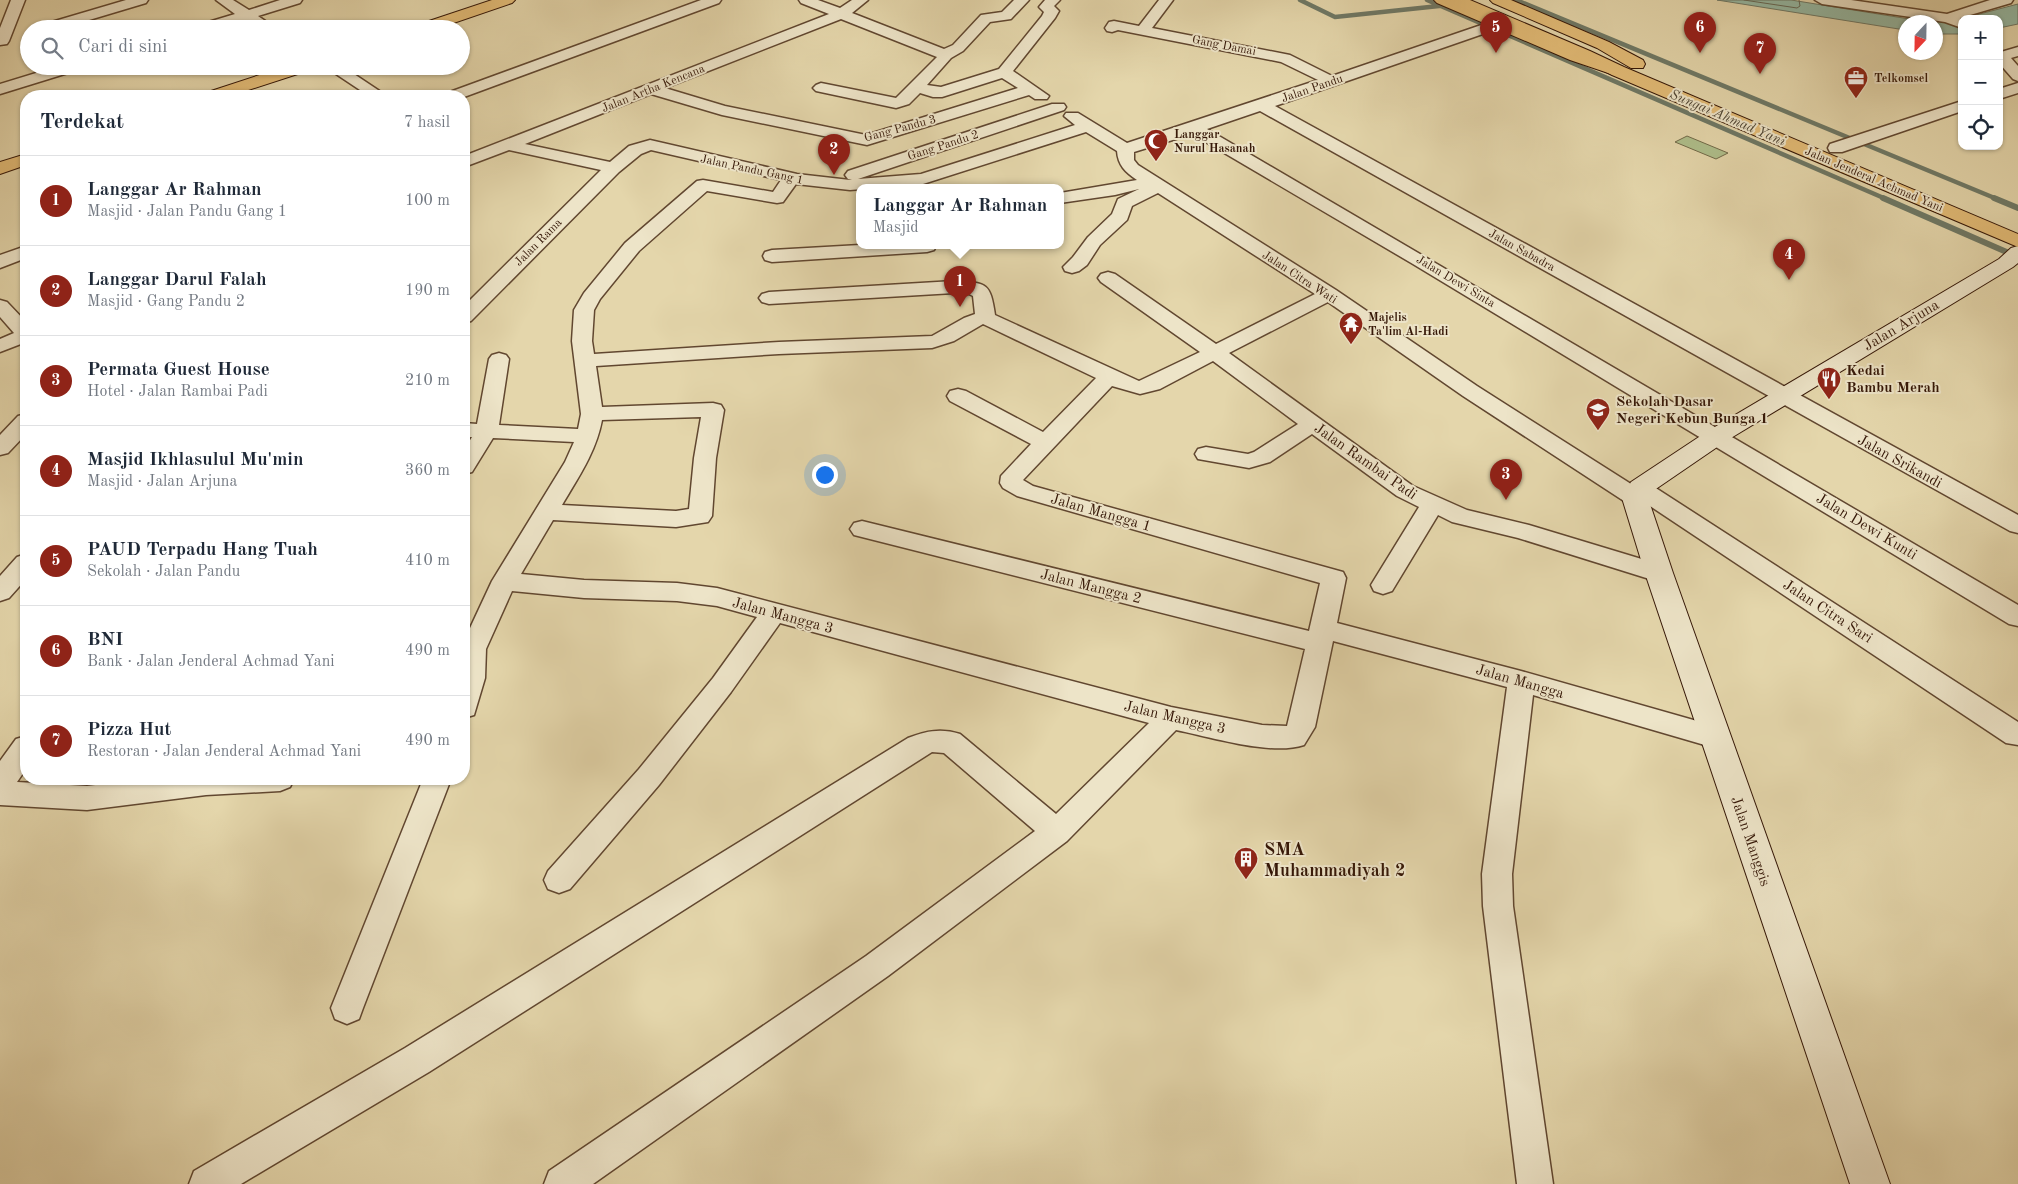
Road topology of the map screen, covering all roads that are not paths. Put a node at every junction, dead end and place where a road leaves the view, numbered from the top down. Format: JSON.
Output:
{"nodes":[{"id":1,"x":18,"y":0,"type":"edge"},
{"id":2,"x":142,"y":0,"type":"edge"},
{"id":3,"x":223,"y":0,"type":"edge"},
{"id":4,"x":295,"y":0,"type":"edge"},
{"id":5,"x":507,"y":0,"type":"edge"},
{"id":6,"x":714,"y":0,"type":"edge"},
{"id":7,"x":806,"y":0,"type":"edge"},
{"id":8,"x":861,"y":0,"type":"edge"},
{"id":9,"x":1022,"y":0,"type":"edge"},
{"id":10,"x":1053,"y":0,"type":"edge"},
{"id":11,"x":1166,"y":0,"type":"edge"},
{"id":12,"x":1442,"y":0,"type":"edge"},
{"id":13,"x":1457,"y":0,"type":"edge"},
{"id":14,"x":1479,"y":0,"type":"edge"},
{"id":15,"x":1498,"y":0,"type":"edge"},
{"id":16,"x":1822,"y":0,"type":"edge"},
{"id":17,"x":2006,"y":0,"type":"edge"},
{"id":18,"x":1969,"y":5,"type":"edge"},
{"id":19,"x":841,"y":14,"type":"junction"},
{"id":20,"x":247,"y":15,"type":"junction"},
{"id":21,"x":74,"y":20,"type":"edge"},
{"id":22,"x":230,"y":20,"type":"edge"},
{"id":23,"x":255,"y":20,"type":"edge"},
{"id":24,"x":447,"y":20,"type":"edge"},
{"id":25,"x":1955,"y":21,"type":"edge"},
{"id":26,"x":1492,"y":26,"type":"junction"},
{"id":27,"x":1112,"y":28,"type":"dead end"},
{"id":28,"x":1144,"y":29,"type":"junction"},
{"id":29,"x":20,"y":36,"type":"dead end"},
{"id":30,"x":1,"y":41,"type":"edge"},
{"id":31,"x":1589,"y":51,"type":"junction"},
{"id":32,"x":2018,"y":51,"type":"edge"},
{"id":33,"x":945,"y":56,"type":"junction"},
{"id":34,"x":1637,"y":64,"type":"junction"},
{"id":35,"x":1618,"y":71,"type":"junction"},
{"id":36,"x":1004,"y":72,"type":"junction"},
{"id":37,"x":46,"y":75,"type":"edge"},
{"id":38,"x":277,"y":75,"type":"edge"},
{"id":39,"x":345,"y":75,"type":"edge"},
{"id":40,"x":2018,"y":76,"type":"edge"},
{"id":41,"x":1331,"y":81,"type":"junction"},
{"id":42,"x":917,"y":87,"type":"junction"},
{"id":43,"x":821,"y":88,"type":"dead end"},
{"id":44,"x":2018,"y":88,"type":"edge"},
{"id":45,"x":0,"y":89,"type":"edge"},
{"id":46,"x":651,"y":89,"type":"junction"},
{"id":47,"x":1031,"y":89,"type":"junction"},
{"id":48,"x":232,"y":90,"type":"edge"},
{"id":49,"x":369,"y":90,"type":"edge"},
{"id":50,"x":469,"y":90,"type":"edge"},
{"id":51,"x":2003,"y":93,"type":"edge"},
{"id":52,"x":1262,"y":105,"type":"junction"},
{"id":53,"x":1058,"y":107,"type":"junction"},
{"id":54,"x":1958,"y":107,"type":"edge"},
{"id":55,"x":1749,"y":119,"type":"junction"},
{"id":56,"x":1086,"y":126,"type":"junction"},
{"id":57,"x":1194,"y":128,"type":"junction"},
{"id":58,"x":1847,"y":144,"type":"junction"},
{"id":59,"x":509,"y":145,"type":"junction"},
{"id":60,"x":1125,"y":149,"type":"junction"},
{"id":61,"x":470,"y":155,"type":"edge"},
{"id":62,"x":20,"y":161,"type":"edge"},
{"id":63,"x":0,"y":168,"type":"edge"},
{"id":64,"x":613,"y":168,"type":"junction"},
{"id":65,"x":792,"y":178,"type":"junction"},
{"id":66,"x":829,"y":183,"type":"junction"},
{"id":67,"x":866,"y":184,"type":"edge"},
{"id":68,"x":1155,"y":184,"type":"junction"},
{"id":69,"x":856,"y":185,"type":"edge"},
{"id":70,"x":1905,"y":185,"type":"junction"},
{"id":71,"x":1064,"y":197,"type":"edge"},
{"id":72,"x":2018,"y":227,"type":"edge"},
{"id":73,"x":2018,"y":241,"type":"edge"},
{"id":74,"x":880,"y":249,"type":"edge"},
{"id":75,"x":20,"y":254,"type":"edge"},
{"id":76,"x":772,"y":256,"type":"dead end"},
{"id":77,"x":2012,"y":258,"type":"edge"},
{"id":78,"x":0,"y":262,"type":"edge"},
{"id":79,"x":1072,"y":267,"type":"dead end"},
{"id":80,"x":1108,"y":278,"type":"dead end"},
{"id":81,"x":1329,"y":294,"type":"junction"},
{"id":82,"x":769,"y":298,"type":"dead end"},
{"id":83,"x":0,"y":306,"type":"edge"},
{"id":84,"x":470,"y":311,"type":"edge"},
{"id":85,"x":986,"y":318,"type":"junction"},
{"id":86,"x":20,"y":328,"type":"edge"},
{"id":87,"x":20,"y":337,"type":"edge"},
{"id":88,"x":0,"y":346,"type":"edge"},
{"id":89,"x":1215,"y":353,"type":"junction"},
{"id":90,"x":499,"y":359,"type":"dead end"},
{"id":91,"x":585,"y":361,"type":"junction"},
{"id":92,"x":1110,"y":376,"type":"junction"},
{"id":93,"x":958,"y":396,"type":"dead end"},
{"id":94,"x":1782,"y":396,"type":"junction"},
{"id":95,"x":1313,"y":424,"type":"junction"},
{"id":96,"x":590,"y":425,"type":"junction"},
{"id":97,"x":20,"y":427,"type":"edge"},
{"id":98,"x":470,"y":430,"type":"edge"},
{"id":99,"x":487,"y":431,"type":"junction"},
{"id":100,"x":1717,"y":436,"type":"junction"},
{"id":101,"x":1045,"y":442,"type":"junction"},
{"id":102,"x":0,"y":448,"type":"edge"},
{"id":103,"x":1206,"y":454,"type":"dead end"},
{"id":104,"x":470,"y":458,"type":"edge"},
{"id":105,"x":1638,"y":493,"type":"junction"},
{"id":106,"x":1432,"y":505,"type":"junction"},
{"id":107,"x":544,"y":512,"type":"junction"},
{"id":108,"x":2018,"y":525,"type":"edge"},
{"id":109,"x":862,"y":529,"type":"dead end"},
{"id":110,"x":20,"y":570,"type":"edge"},
{"id":111,"x":1659,"y":573,"type":"junction"},
{"id":112,"x":504,"y":581,"type":"junction"},
{"id":113,"x":1383,"y":585,"type":"dead end"},
{"id":114,"x":0,"y":592,"type":"edge"},
{"id":115,"x":774,"y":613,"type":"junction"},
{"id":116,"x":2018,"y":617,"type":"edge"},
{"id":117,"x":1322,"y":636,"type":"junction"},
{"id":118,"x":1520,"y":681,"type":"junction"},
{"id":119,"x":470,"y":685,"type":"edge"},
{"id":120,"x":1171,"y":718,"type":"junction"},
{"id":121,"x":2016,"y":734,"type":"dead end"},
{"id":122,"x":1716,"y":737,"type":"junction"},
{"id":123,"x":20,"y":755,"type":"edge"},
{"id":124,"x":0,"y":783,"type":"edge"},
{"id":125,"x":184,"y":785,"type":"edge"},
{"id":126,"x":435,"y":785,"type":"edge"},
{"id":127,"x":0,"y":792,"type":"edge"},
{"id":128,"x":1058,"y":832,"type":"junction"},
{"id":129,"x":559,"y":880,"type":"dead end"},
{"id":130,"x":347,"y":1008,"type":"dead end"},
{"id":131,"x":207,"y":1184,"type":"edge"},
{"id":132,"x":562,"y":1184,"type":"edge"},
{"id":133,"x":1535,"y":1184,"type":"edge"},
{"id":134,"x":1870,"y":1184,"type":"edge"}],
"edges":[{"from":1,"to":30,"type":"street"},
{"from":2,"to":21,"type":"street"},
{"from":3,"to":20,"type":"street"},
{"from":4,"to":20,"type":"street"},
{"from":5,"to":24,"type":"main road"},
{"from":6,"to":50,"type":"street"},
{"from":7,"to":19,"type":"street"},
{"from":8,"to":19,"type":"street","name":"Jalan Artha Kencana"},
{"from":9,"to":33,"type":"street"},
{"from":10,"to":36,"type":"street"},
{"from":11,"to":28,"type":"street"},
{"from":12,"to":26,"type":"main road","name":"Jalan Jenderal Achmad Yani"},
{"from":13,"to":31,"type":"main road"},
{"from":14,"to":31,"type":"main road"},
{"from":15,"to":34,"type":"main road","name":"Jalan Jenderal Achmad Yani"},
{"from":16,"to":25,"type":"street"},
{"from":17,"to":18,"type":"street"},
{"from":18,"to":25,"type":"street"},
{"from":19,"to":33,"type":"street"},
{"from":19,"to":46,"type":"street","name":"Jalan Artha Kencana"},
{"from":20,"to":22,"type":"street"},
{"from":20,"to":23,"type":"street"},
{"from":26,"to":35,"type":"main road","name":"Jalan Jenderal Achmad Yani"},
{"from":26,"to":41,"type":"street","name":"Jalan Pandu"},
{"from":27,"to":28,"type":"street","name":"Gang Damai"},
{"from":28,"to":41,"type":"street","name":"Gang Damai"},
{"from":29,"to":30,"type":"street"},
{"from":31,"to":34,"type":"main road","name":"Jalan Jenderal Achmad Yani"},
{"from":31,"to":35,"type":"main road","name":"Jalan Jenderal Achmad Yani"},
{"from":32,"to":40,"type":"street"},
{"from":33,"to":42,"type":"street"},
{"from":34,"to":55,"type":"main road","name":"Jalan Jenderal Achmad Yani"},
{"from":35,"to":55,"type":"main road","name":"Jalan Jenderal Achmad Yani"},
{"from":36,"to":42,"type":"street"},
{"from":36,"to":47,"type":"street"},
{"from":37,"to":45,"type":"street"},
{"from":38,"to":48,"type":"main road"},
{"from":39,"to":49,"type":"street"},
{"from":41,"to":52,"type":"street","name":"Jalan Pandu"},
{"from":42,"to":43,"type":"street"},
{"from":44,"to":51,"type":"street"},
{"from":46,"to":47,"type":"street","name":"Gang Pandu 3"},
{"from":46,"to":59,"type":"street","name":"Jalan Artha Kencana"},
{"from":47,"to":53,"type":"street"},
{"from":52,"to":57,"type":"street","name":"Jalan Pandu"},
{"from":52,"to":94,"type":"street","name":"Jalan Sabadra"},
{"from":53,"to":56,"type":"street"},
{"from":53,"to":66,"type":"street","name":"Gang Pandu 2"},
{"from":54,"to":58,"type":"street"},
{"from":55,"to":58,"type":"main road","name":"Jalan Jenderal Achmad Yani"},
{"from":55,"to":70,"type":"main road","name":"Jalan Jenderal Achmad Yani"},
{"from":56,"to":60,"type":"street"},
{"from":56,"to":67,"type":"street","name":"Jalan Pandu Gang 1"},
{"from":57,"to":60,"type":"street","name":"Jalan Pandu"},
{"from":57,"to":100,"type":"street","name":"Jalan Dewi Sinta"},
{"from":58,"to":70,"type":"main road","name":"Jalan Jenderal Achmad Yani"},
{"from":59,"to":61,"type":"street","name":"Jalan Artha Kencana"},
{"from":59,"to":64,"type":"street"},
{"from":60,"to":68,"type":"street","name":"Jalan Citra Wati"},
{"from":62,"to":63,"type":"main road"},
{"from":64,"to":65,"type":"street","name":"Jalan Pandu Gang 1"},
{"from":64,"to":84,"type":"street","name":"Jalan Rama"},
{"from":65,"to":66,"type":"street","name":"Jalan Pandu Gang 1"},
{"from":65,"to":91,"type":"street"},
{"from":66,"to":69,"type":"street","name":"Jalan Pandu Gang 1"},
{"from":68,"to":71,"type":"street"},
{"from":68,"to":79,"type":"street"},
{"from":68,"to":81,"type":"street","name":"Jalan Citra Wati"},
{"from":70,"to":72,"type":"main road","name":"Jalan Jenderal Achmad Yani"},
{"from":70,"to":73,"type":"main road","name":"Jalan Jenderal Achmad Yani"},
{"from":74,"to":76,"type":"street"},
{"from":75,"to":78,"type":"street"},
{"from":77,"to":94,"type":"street","name":"Jalan Arjuna"},
{"from":80,"to":89,"type":"street","name":"Jalan Rambai Padi"},
{"from":81,"to":89,"type":"street"},
{"from":81,"to":105,"type":"street","name":"Jalan Citra Wati"},
{"from":82,"to":85,"type":"street"},
{"from":83,"to":86,"type":"street"},
{"from":85,"to":91,"type":"street"},
{"from":85,"to":92,"type":"street"},
{"from":87,"to":88,"type":"street"},
{"from":89,"to":92,"type":"street"},
{"from":89,"to":95,"type":"street","name":"Jalan Rambai Padi"},
{"from":90,"to":99,"type":"street"},
{"from":91,"to":96,"type":"street"},
{"from":92,"to":101,"type":"street","name":"Jalan Mangga 1"},
{"from":93,"to":101,"type":"street"},
{"from":94,"to":100,"type":"street","name":"Jalan Arjuna"},
{"from":94,"to":108,"type":"street","name":"Jalan Srikandi"},
{"from":95,"to":103,"type":"street"},
{"from":95,"to":106,"type":"street","name":"Jalan Rambai Padi"},
{"from":96,"to":99,"type":"street"},
{"from":96,"to":107,"type":"street"},
{"from":96,"to":107,"type":"street"},
{"from":97,"to":102,"type":"street"},
{"from":98,"to":99,"type":"street"},
{"from":99,"to":104,"type":"street"},
{"from":100,"to":105,"type":"street","name":"Jalan Arjuna"},
{"from":100,"to":116,"type":"street","name":"Jalan Dewi Kunti"},
{"from":101,"to":117,"type":"street","name":"Jalan Mangga 1"},
{"from":105,"to":111,"type":"street","name":"Jalan Manggis"},
{"from":105,"to":121,"type":"street","name":"Jalan Citra Sari"},
{"from":106,"to":111,"type":"street","name":"Jalan Rambai Padi"},
{"from":106,"to":113,"type":"street"},
{"from":107,"to":112,"type":"street"},
{"from":109,"to":117,"type":"street","name":"Jalan Mangga 2"},
{"from":110,"to":114,"type":"street"},
{"from":111,"to":122,"type":"street","name":"Jalan Manggis"},
{"from":112,"to":115,"type":"street","name":"Jalan Mangga 3"},
{"from":112,"to":119,"type":"street"},
{"from":115,"to":120,"type":"street","name":"Jalan Mangga 3"},
{"from":115,"to":129,"type":"street"},
{"from":117,"to":118,"type":"street","name":"Jalan Mangga"},
{"from":117,"to":120,"type":"street","name":"Jalan Mangga 3"},
{"from":118,"to":122,"type":"street","name":"Jalan Mangga"},
{"from":118,"to":133,"type":"street"},
{"from":120,"to":128,"type":"street"},
{"from":122,"to":134,"type":"street","name":"Jalan Manggis"},
{"from":123,"to":124,"type":"street"},
{"from":125,"to":127,"type":"street"},
{"from":126,"to":130,"type":"street"},
{"from":128,"to":131,"type":"street"},
{"from":128,"to":132,"type":"street"}]}
